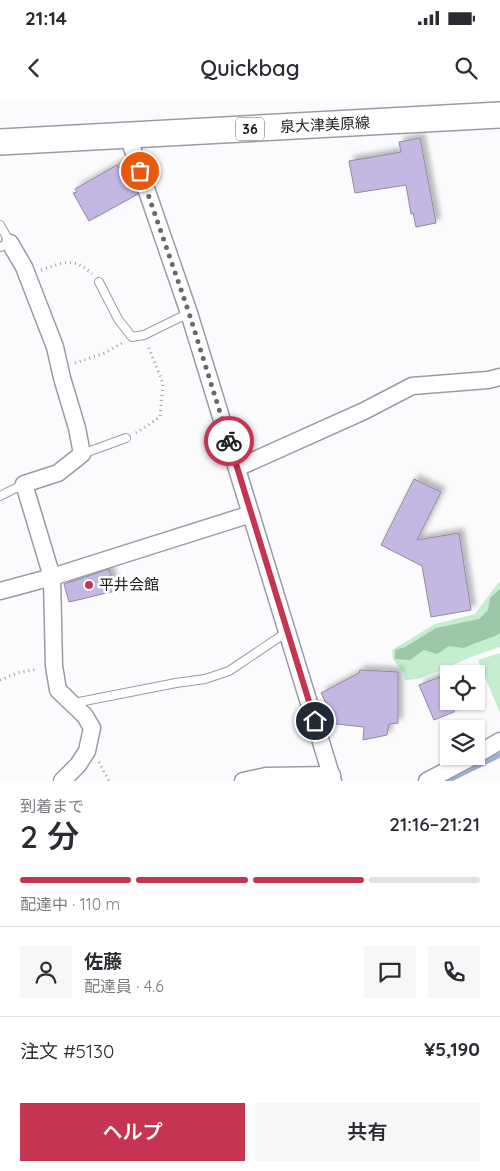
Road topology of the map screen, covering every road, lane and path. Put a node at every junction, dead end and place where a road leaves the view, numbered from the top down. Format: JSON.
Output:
{"nodes":[{"id":1,"x":500,"y":115,"type":"edge"},
{"id":2,"x":128,"y":136,"type":"junction"},
{"id":3,"x":0,"y":142,"type":"edge"},
{"id":4,"x":0,"y":225,"type":"edge"},
{"id":5,"x":5,"y":245,"type":"edge"},
{"id":6,"x":27,"y":274,"type":"junction"},
{"id":7,"x":99,"y":282,"type":"joint"},
{"id":8,"x":189,"y":313,"type":"junction"},
{"id":9,"x":144,"y":335,"type":"junction"},
{"id":10,"x":132,"y":337,"type":"junction"},
{"id":11,"x":60,"y":368,"type":"junction"},
{"id":12,"x":500,"y":377,"type":"edge"},
{"id":13,"x":126,"y":438,"type":"joint"},
{"id":14,"x":82,"y":454,"type":"junction"},
{"id":15,"x":237,"y":468,"type":"junction"},
{"id":16,"x":24,"y":484,"type":"junction"},
{"id":17,"x":0,"y":496,"type":"edge"},
{"id":18,"x":251,"y":514,"type":"junction"},
{"id":19,"x":52,"y":577,"type":"junction"},
{"id":20,"x":0,"y":591,"type":"edge"},
{"id":21,"x":288,"y":631,"type":"junction"},
{"id":22,"x":54,"y":666,"type":"junction"},
{"id":23,"x":0,"y":680,"type":"edge"},
{"id":24,"x":72,"y":704,"type":"junction"},
{"id":25,"x":500,"y":741,"type":"edge"},
{"id":26,"x":485,"y":750,"type":"edge"},
{"id":27,"x":458,"y":765,"type":"edge"},
{"id":28,"x":332,"y":778,"type":"edge"},
{"id":29,"x":62,"y":781,"type":"edge"},
{"id":30,"x":243,"y":781,"type":"edge"},
{"id":31,"x":427,"y":781,"type":"edge"}],
"edges":[{"from":1,"to":2,"type":"main road","name":"泉大津美原線","number":"36"},
{"from":2,"to":3,"type":"main road","name":"泉大津美原線","number":"36"},
{"from":2,"to":8,"type":"street"},
{"from":4,"to":5,"type":"lane"},
{"from":5,"to":6,"type":"street"},
{"from":6,"to":7,"type":"path"},
{"from":6,"to":11,"type":"street"},
{"from":7,"to":10,"type":"lane"},
{"from":8,"to":9,"type":"lane"},
{"from":8,"to":15,"type":"street"},
{"from":9,"to":10,"type":"lane"},
{"from":9,"to":13,"type":"path"},
{"from":10,"to":11,"type":"path"},
{"from":11,"to":14,"type":"street"},
{"from":12,"to":15,"type":"street"},
{"from":13,"to":14,"type":"lane"},
{"from":14,"to":16,"type":"street"},
{"from":15,"to":18,"type":"street"},
{"from":16,"to":17,"type":"lane"},
{"from":16,"to":19,"type":"street"},
{"from":18,"to":19,"type":"street"},
{"from":18,"to":21,"type":"street"},
{"from":19,"to":20,"type":"street"},
{"from":19,"to":22,"type":"street"},
{"from":21,"to":24,"type":"lane"},
{"from":21,"to":28,"type":"street"},
{"from":22,"to":23,"type":"path"},
{"from":22,"to":24,"type":"street"},
{"from":24,"to":29,"type":"street"},
{"from":25,"to":26,"type":"street"},
{"from":27,"to":31,"type":"street"},
{"from":28,"to":30,"type":"street"}]}
